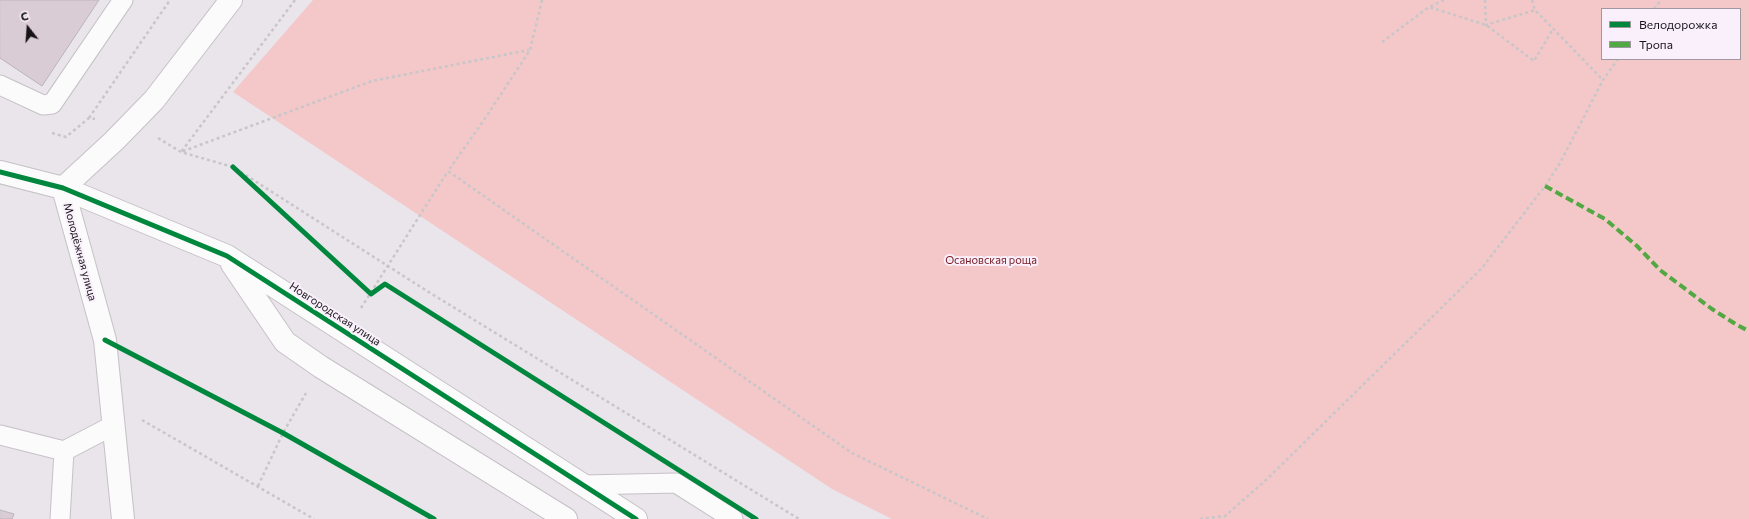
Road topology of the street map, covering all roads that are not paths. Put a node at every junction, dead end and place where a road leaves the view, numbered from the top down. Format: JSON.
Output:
{"nodes":[{"id":1,"x":123,"y":0,"type":"edge"},
{"id":2,"x":231,"y":0,"type":"edge"},
{"id":3,"x":0,"y":85,"type":"edge"},
{"id":4,"x":0,"y":172,"type":"edge"},
{"id":5,"x":63,"y":188,"type":"junction"},
{"id":6,"x":227,"y":256,"type":"junction"},
{"id":7,"x":112,"y":426,"type":"junction"},
{"id":8,"x":0,"y":435,"type":"edge"},
{"id":9,"x":64,"y":451,"type":"junction"},
{"id":10,"x":583,"y":485,"type":"junction"},
{"id":11,"x":60,"y":519,"type":"edge"},
{"id":12,"x":123,"y":519,"type":"edge"},
{"id":13,"x":566,"y":519,"type":"edge"},
{"id":14,"x":636,"y":519,"type":"edge"},
{"id":15,"x":733,"y":519,"type":"edge"}],
"edges":[{"from":1,"to":3,"type":"lane"},
{"from":2,"to":5,"type":"street","name":"Молодёжная улица"},
{"from":4,"to":5,"type":"street","name":"Новгородская улица"},
{"from":5,"to":6,"type":"street","name":"Новгородская улица"},
{"from":5,"to":7,"type":"street","name":"Молодёжная улица"},
{"from":6,"to":10,"type":"street","name":"Новгородская улица"},
{"from":6,"to":13,"type":"street"},
{"from":7,"to":9,"type":"lane"},
{"from":7,"to":12,"type":"street","name":"Молодёжная улица"},
{"from":8,"to":9,"type":"lane"},
{"from":9,"to":11,"type":"lane"},
{"from":10,"to":14,"type":"street","name":"Новгородская улица"},
{"from":10,"to":15,"type":"lane"}]}
